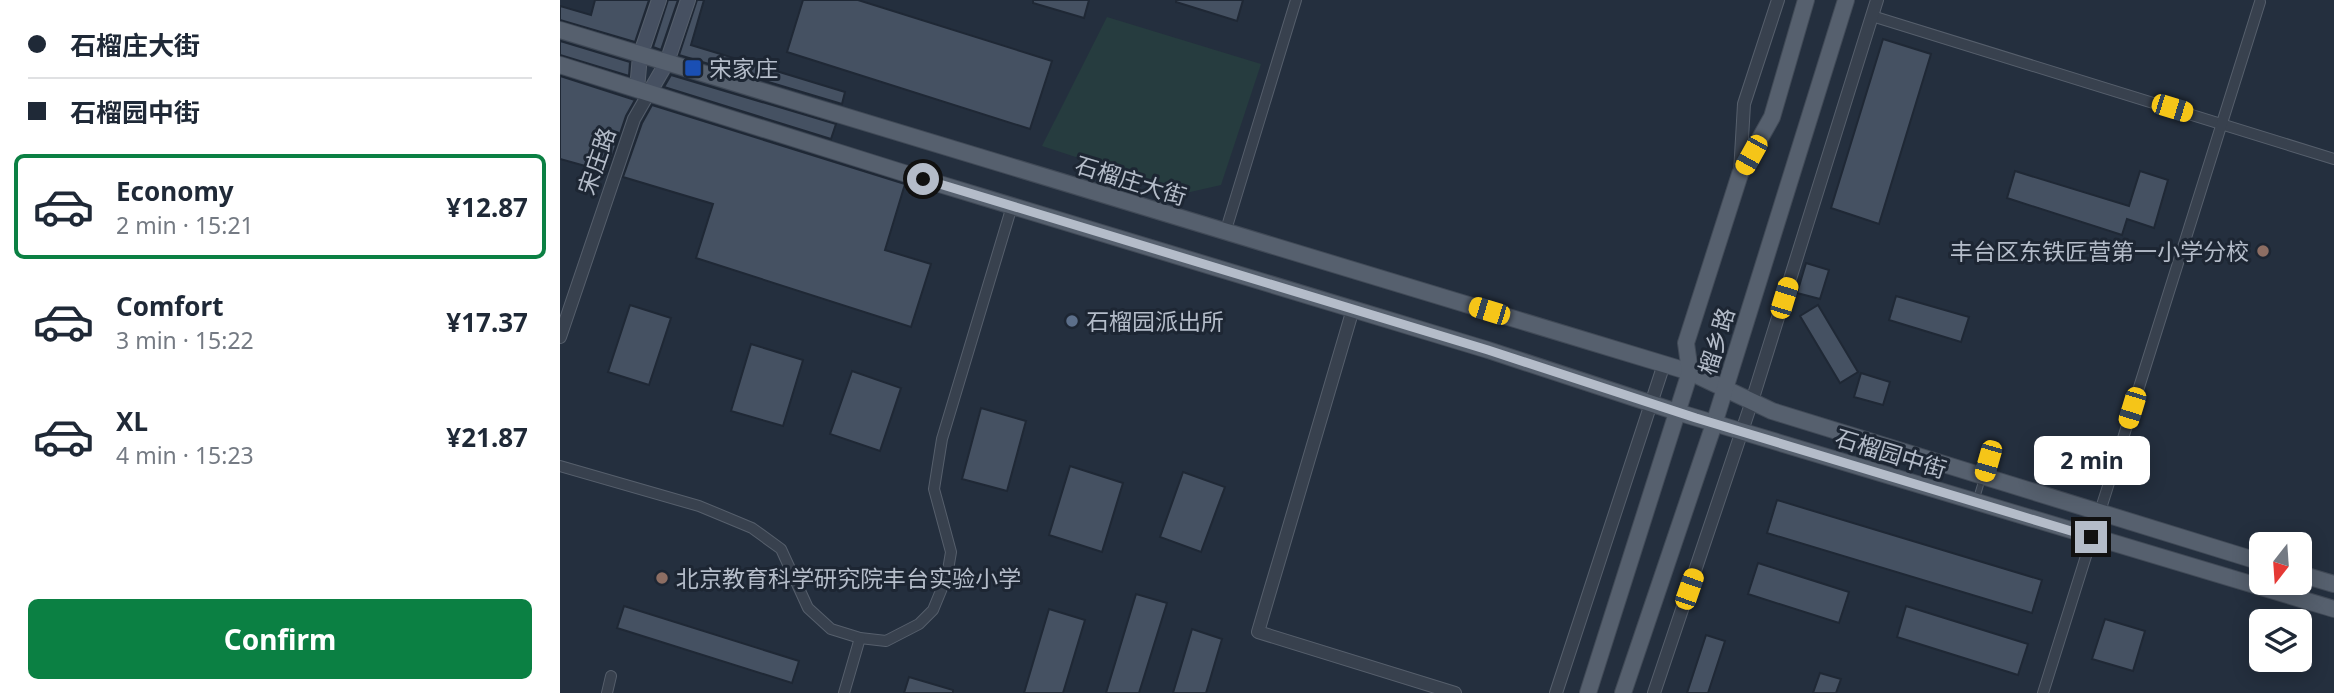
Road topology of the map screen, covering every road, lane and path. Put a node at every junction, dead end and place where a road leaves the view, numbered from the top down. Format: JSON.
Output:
{"nodes":[{"id":1,"x":659,"y":0,"type":"edge"},
{"id":2,"x":688,"y":0,"type":"edge"},
{"id":3,"x":1296,"y":0,"type":"edge"},
{"id":4,"x":1778,"y":0,"type":"edge"},
{"id":5,"x":1806,"y":0,"type":"edge"},
{"id":6,"x":1846,"y":0,"type":"edge"},
{"id":7,"x":1877,"y":0,"type":"edge"},
{"id":8,"x":2260,"y":2,"type":"dead end"},
{"id":9,"x":1872,"y":16,"type":"junction"},
{"id":10,"x":560,"y":30,"type":"edge"},
{"id":11,"x":640,"y":54,"type":"junction"},
{"id":12,"x":667,"y":62,"type":"junction"},
{"id":13,"x":560,"y":65,"type":"edge"},
{"id":14,"x":643,"y":91,"type":"junction"},
{"id":15,"x":2222,"y":124,"type":"junction"},
{"id":16,"x":2334,"y":159,"type":"edge"},
{"id":17,"x":1740,"y":174,"type":"junction"},
{"id":18,"x":1013,"y":206,"type":"junction"},
{"id":19,"x":1225,"y":233,"type":"junction"},
{"id":20,"x":1353,"y":309,"type":"junction"},
{"id":21,"x":560,"y":337,"type":"edge"},
{"id":22,"x":1664,"y":364,"type":"junction"},
{"id":23,"x":1690,"y":372,"type":"junction"},
{"id":24,"x":1725,"y":389,"type":"junction"},
{"id":25,"x":1752,"y":401,"type":"junction"},
{"id":26,"x":1651,"y":403,"type":"junction"},
{"id":27,"x":1677,"y":412,"type":"junction"},
{"id":28,"x":1714,"y":424,"type":"junction"},
{"id":29,"x":1742,"y":432,"type":"junction"},
{"id":30,"x":1992,"y":446,"type":"dead end"},
{"id":31,"x":560,"y":466,"type":"edge"},
{"id":32,"x":1983,"y":476,"type":"junction"},
{"id":33,"x":1976,"y":502,"type":"junction"},
{"id":34,"x":2099,"y":511,"type":"junction"},
{"id":35,"x":2091,"y":537,"type":"junction"},
{"id":36,"x":2249,"y":558,"type":"edge"},
{"id":37,"x":2312,"y":578,"type":"edge"},
{"id":38,"x":2334,"y":584,"type":"edge"},
{"id":39,"x":2334,"y":609,"type":"edge"},
{"id":40,"x":860,"y":638,"type":"junction"},
{"id":41,"x":611,"y":676,"type":"dead end"},
{"id":42,"x":607,"y":693,"type":"edge"},
{"id":43,"x":844,"y":693,"type":"edge"},
{"id":44,"x":1455,"y":693,"type":"edge"},
{"id":45,"x":1556,"y":693,"type":"edge"},
{"id":46,"x":1588,"y":693,"type":"edge"},
{"id":47,"x":1623,"y":693,"type":"edge"},
{"id":48,"x":1654,"y":693,"type":"edge"},
{"id":49,"x":2043,"y":693,"type":"edge"}],
"edges":[{"from":1,"to":11,"type":"main road","name":"宋庄路"},
{"from":2,"to":12,"type":"main road","name":"宋庄路"},
{"from":3,"to":19,"type":"street"},
{"from":4,"to":17,"type":"street","name":"榴乡路"},
{"from":5,"to":17,"type":"main road","name":"榴乡路"},
{"from":6,"to":24,"type":"main road","name":"榴乡路"},
{"from":7,"to":9,"type":"street"},
{"from":8,"to":15,"type":"street"},
{"from":9,"to":15,"type":"street"},
{"from":9,"to":25,"type":"street"},
{"from":10,"to":11,"type":"main road","name":"石榴庄大街"},
{"from":11,"to":12,"type":"main road","name":"石榴庄大街"},
{"from":11,"to":14,"type":"main road","name":"宋庄路"},
{"from":12,"to":14,"type":"main road","name":"宋庄路"},
{"from":12,"to":19,"type":"main road","name":"石榴庄大街"},
{"from":13,"to":14,"type":"main road"},
{"from":14,"to":18,"type":"main road"},
{"from":14,"to":21,"type":"street","name":"宋庄路"},
{"from":15,"to":16,"type":"street"},
{"from":15,"to":34,"type":"street"},
{"from":17,"to":23,"type":"main road","name":"榴乡路"},
{"from":18,"to":20,"type":"main road"},
{"from":18,"to":40,"type":"street"},
{"from":19,"to":22,"type":"main road","name":"石榴庄大街"},
{"from":20,"to":26,"type":"main road"},
{"from":20,"to":44,"type":"street"},
{"from":22,"to":23,"type":"main road","name":"石榴庄大街"},
{"from":22,"to":26,"type":"street","name":"榴乡路"},
{"from":23,"to":24,"type":"main road","name":"石榴园中街"},
{"from":23,"to":27,"type":"main road","name":"榴乡路"},
{"from":24,"to":25,"type":"main road","name":"石榴园中街"},
{"from":24,"to":28,"type":"main road","name":"榴乡路"},
{"from":25,"to":29,"type":"street"},
{"from":25,"to":32,"type":"main road","name":"石榴园中街"},
{"from":26,"to":27,"type":"main road"},
{"from":26,"to":45,"type":"street","name":"榴乡路"},
{"from":27,"to":28,"type":"main road","name":"石榴园中街"},
{"from":27,"to":46,"type":"main road","name":"榴乡路"},
{"from":28,"to":29,"type":"main road","name":"石榴园中街"},
{"from":28,"to":47,"type":"main road","name":"榴乡路"},
{"from":29,"to":33,"type":"main road","name":"石榴园中街"},
{"from":29,"to":48,"type":"street"},
{"from":30,"to":32,"type":"lane"},
{"from":31,"to":40,"type":"street"},
{"from":32,"to":33,"type":"lane"},
{"from":32,"to":34,"type":"main road","name":"石榴园中街"},
{"from":33,"to":35,"type":"main road","name":"石榴园中街"},
{"from":34,"to":35,"type":"street"},
{"from":34,"to":36,"type":"main road","name":"石榴园中街"},
{"from":35,"to":39,"type":"main road","name":"石榴园中街"},
{"from":35,"to":49,"type":"street"},
{"from":37,"to":38,"type":"main road"},
{"from":40,"to":43,"type":"street"},
{"from":41,"to":42,"type":"street"}]}
